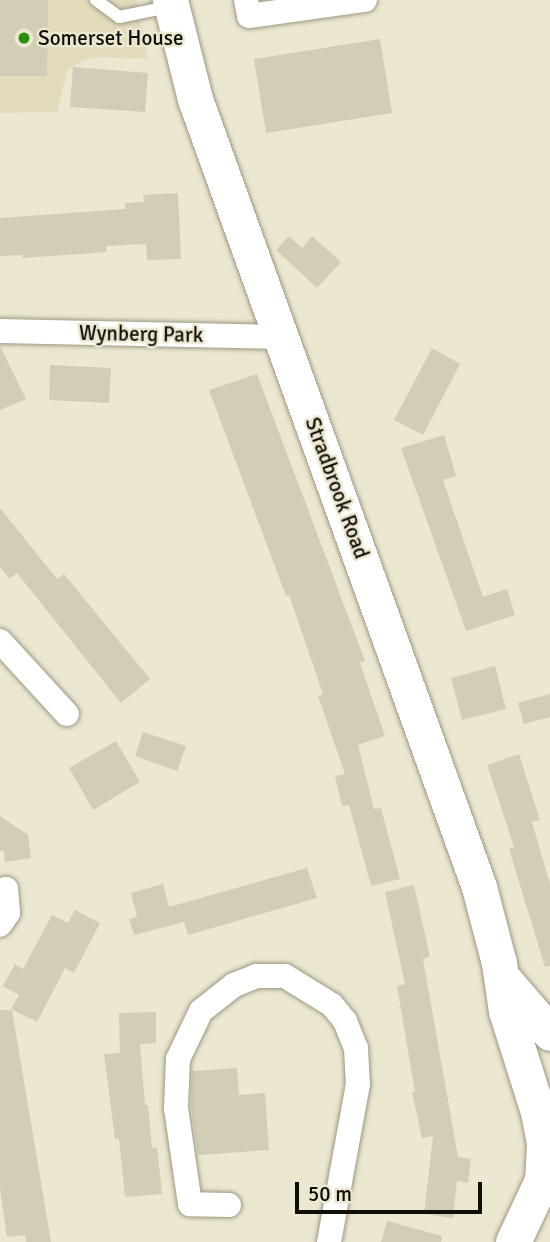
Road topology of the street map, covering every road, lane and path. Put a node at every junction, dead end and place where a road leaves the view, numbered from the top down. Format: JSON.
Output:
{"nodes":[{"id":1,"x":96,"y":0,"type":"edge"},
{"id":2,"x":246,"y":0,"type":"edge"},
{"id":3,"x":365,"y":0,"type":"edge"},
{"id":4,"x":171,"y":3,"type":"edge"},
{"id":5,"x":0,"y":331,"type":"edge"},
{"id":6,"x":282,"y":337,"type":"junction"},
{"id":7,"x":0,"y":641,"type":"edge"},
{"id":8,"x":67,"y":714,"type":"dead end"},
{"id":9,"x":0,"y":890,"type":"edge"},
{"id":10,"x":0,"y":925,"type":"edge"},
{"id":11,"x":501,"y":976,"type":"junction"},
{"id":12,"x":550,"y":1034,"type":"edge"},
{"id":13,"x":546,"y":1170,"type":"edge"},
{"id":14,"x":229,"y":1205,"type":"dead end"},
{"id":15,"x":329,"y":1242,"type":"edge"},
{"id":16,"x":513,"y":1242,"type":"edge"}],
"edges":[{"from":1,"to":4,"type":"lane"},
{"from":2,"to":3,"type":"street"},
{"from":4,"to":6,"type":"main road","name":"Stradbrook Road"},
{"from":5,"to":6,"type":"street","name":"Wynberg Park"},
{"from":6,"to":11,"type":"main road","name":"Stradbrook Road"},
{"from":7,"to":8,"type":"street"},
{"from":9,"to":10,"type":"street"},
{"from":11,"to":12,"type":"main road","name":"Stradbrook Road"},
{"from":11,"to":13,"type":"main road","name":"Stradbrook Road"},
{"from":13,"to":16,"type":"main road","name":"Stradbrook Road"},
{"from":14,"to":15,"type":"street"}]}
